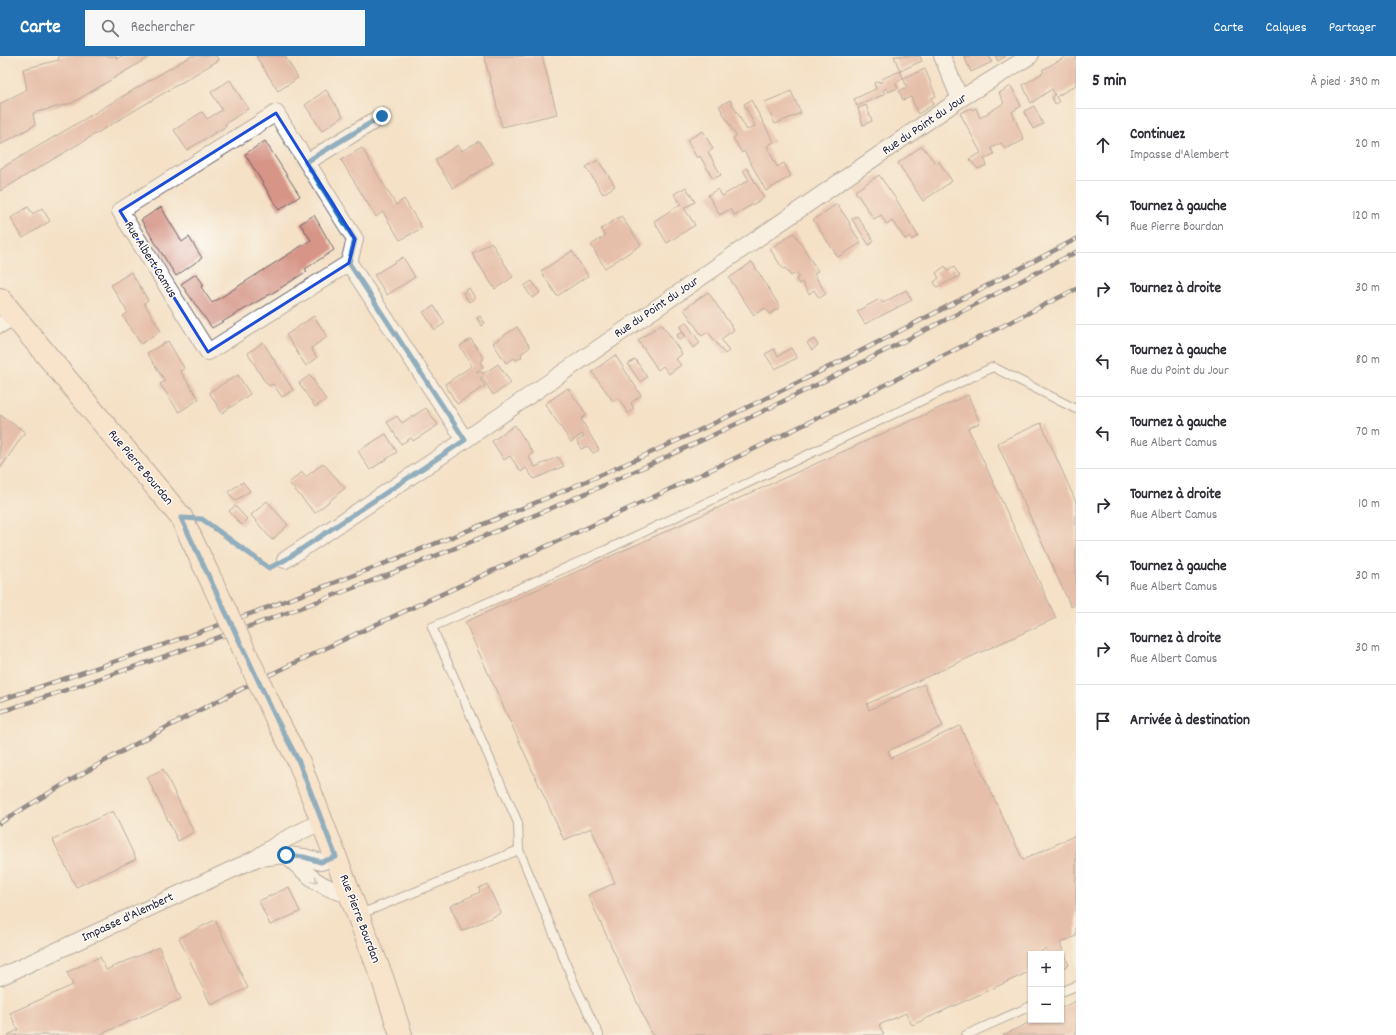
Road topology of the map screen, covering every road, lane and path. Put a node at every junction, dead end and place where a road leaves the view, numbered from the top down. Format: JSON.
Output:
{"nodes":[{"id":1,"x":942,"y":56,"type":"edge"},
{"id":2,"x":1030,"y":56,"type":"edge"},
{"id":3,"x":960,"y":99,"type":"junction"},
{"id":4,"x":382,"y":116,"type":"dead end"},
{"id":5,"x":306,"y":162,"type":"junction"},
{"id":6,"x":349,"y":263,"type":"junction"},
{"id":7,"x":0,"y":298,"type":"edge"},
{"id":8,"x":8,"y":321,"type":"edge"},
{"id":9,"x":1076,"y":409,"type":"edge"},
{"id":10,"x":465,"y":440,"type":"junction"},
{"id":11,"x":181,"y":518,"type":"junction"},
{"id":12,"x":285,"y":560,"type":"joint"},
{"id":13,"x":322,"y":821,"type":"junction"},
{"id":14,"x":519,"y":850,"type":"junction"},
{"id":15,"x":286,"y":855,"type":"junction"},
{"id":16,"x":336,"y":857,"type":"junction"},
{"id":17,"x":255,"y":859,"type":"junction"},
{"id":18,"x":349,"y":894,"type":"junction"},
{"id":19,"x":357,"y":915,"type":"junction"},
{"id":20,"x":0,"y":976,"type":"edge"},
{"id":21,"x":1076,"y":986,"type":"edge"},
{"id":22,"x":1064,"y":991,"type":"edge"},
{"id":23,"x":1028,"y":1007,"type":"edge"},
{"id":24,"x":401,"y":1035,"type":"edge"},
{"id":25,"x":599,"y":1035,"type":"edge"},
{"id":26,"x":966,"y":1035,"type":"edge"}],
"edges":[{"from":1,"to":3,"type":"street"},
{"from":2,"to":3,"type":"street","name":"Rue du Point du Jour"},
{"from":3,"to":10,"type":"street","name":"Rue du Point du Jour"},
{"from":4,"to":5,"type":"street"},
{"from":5,"to":6,"type":"street","name":"Rue Albert Camus"},
{"from":5,"to":6,"type":"street","name":"Rue Albert Camus"},
{"from":6,"to":10,"type":"street"},
{"from":7,"to":8,"type":"street","name":"Rue Pierre Bourdan"},
{"from":8,"to":11,"type":"street","name":"Rue Pierre Bourdan"},
{"from":9,"to":14,"type":"lane"},
{"from":10,"to":12,"type":"street","name":"Rue du Point du Jour"},
{"from":11,"to":12,"type":"path"},
{"from":11,"to":13,"type":"street","name":"Rue Pierre Bourdan","bridge":true},
{"from":13,"to":16,"type":"street","name":"Rue Pierre Bourdan"},
{"from":13,"to":17,"type":"street","name":"Impasse d'Alembert"},
{"from":14,"to":19,"type":"lane"},
{"from":14,"to":25,"type":"lane"},
{"from":15,"to":16,"type":"street","name":"Impasse d'Alembert"},
{"from":15,"to":17,"type":"street","name":"Impasse d'Alembert"},
{"from":15,"to":18,"type":"street","one_way":true},
{"from":16,"to":18,"type":"street","name":"Rue Pierre Bourdan"},
{"from":17,"to":20,"type":"street","name":"Impasse d'Alembert"},
{"from":18,"to":19,"type":"street","name":"Rue Pierre Bourdan"},
{"from":19,"to":24,"type":"street","name":"Rue Pierre Bourdan"},
{"from":21,"to":22,"type":"lane"},
{"from":23,"to":26,"type":"lane"}]}
